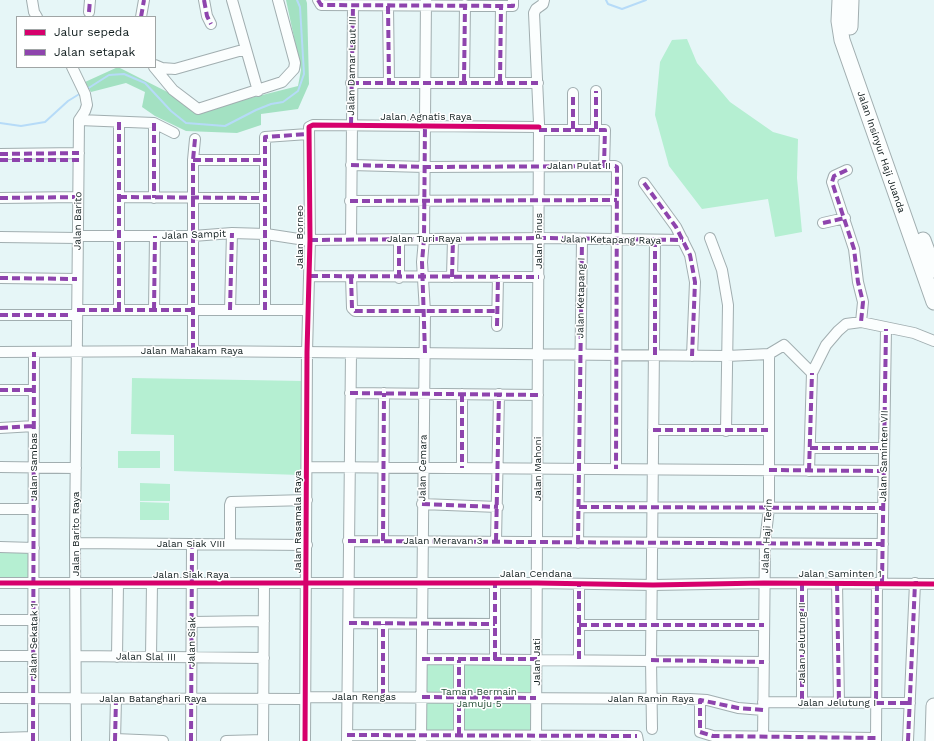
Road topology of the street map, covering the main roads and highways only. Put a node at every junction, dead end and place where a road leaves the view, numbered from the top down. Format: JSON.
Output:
{"nodes":[{"id":1,"x":840,"y":0,"type":"edge"},
{"id":2,"x":851,"y":0,"type":"edge"},
{"id":3,"x":934,"y":270,"type":"edge"},
{"id":4,"x":934,"y":302,"type":"edge"},
{"id":5,"x":934,"y":706,"type":"edge"},
{"id":6,"x":933,"y":741,"type":"edge"}],
"edges":[{"from":1,"to":4,"type":"highway","name":"Jalan Insinyur Haji Juanda"},
{"from":2,"to":3,"type":"highway","name":"Jalan Insinyur Haji Juanda"},
{"from":5,"to":6,"type":"highway"}]}
